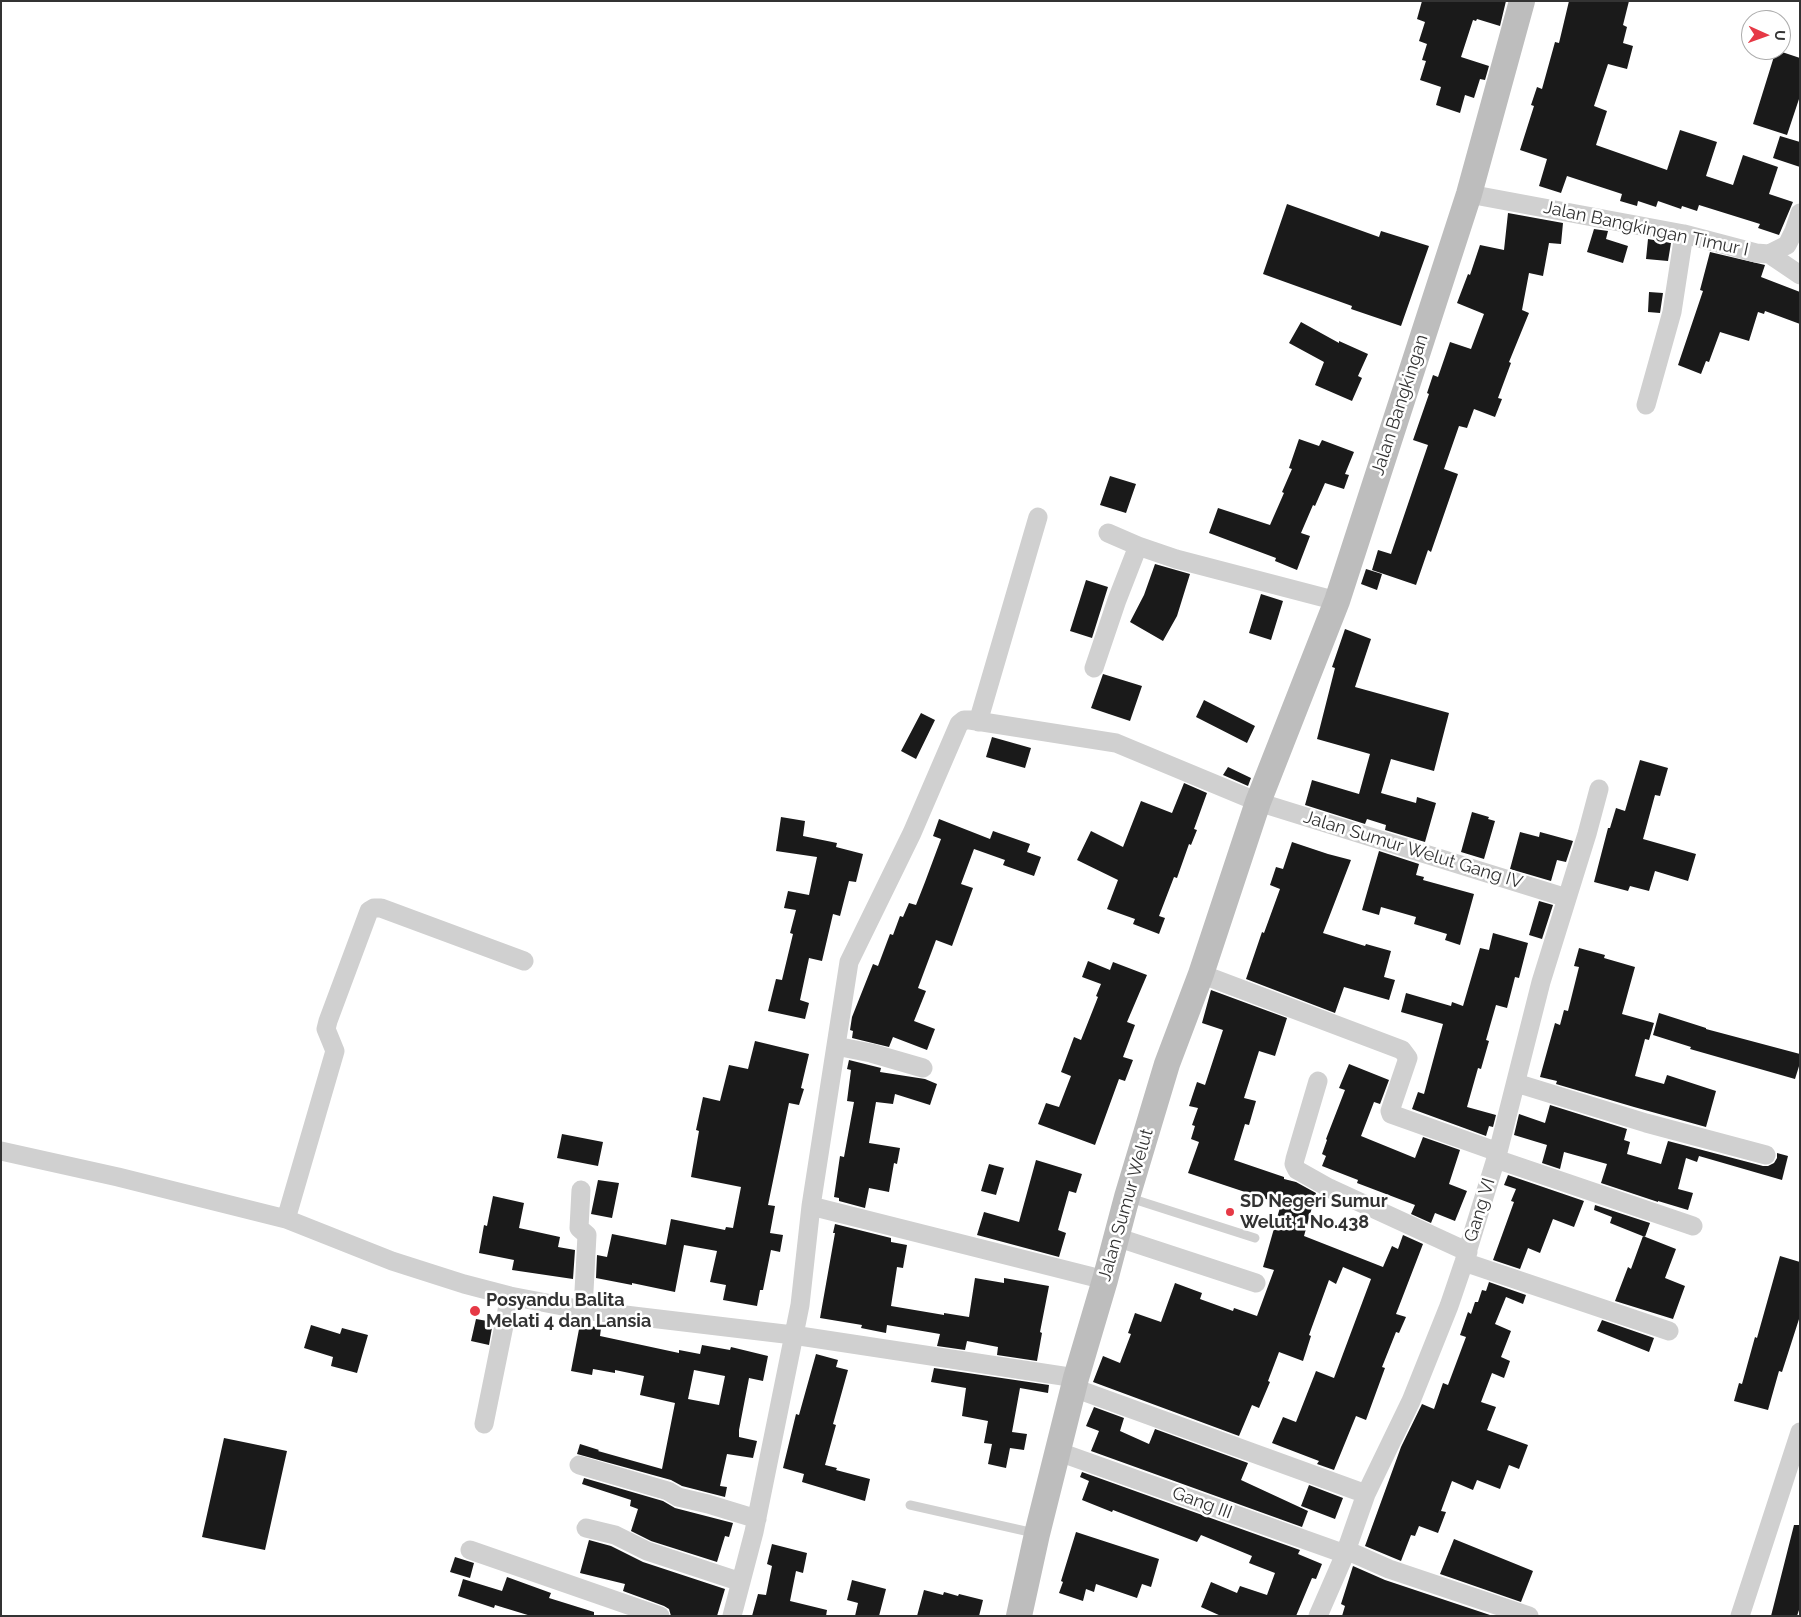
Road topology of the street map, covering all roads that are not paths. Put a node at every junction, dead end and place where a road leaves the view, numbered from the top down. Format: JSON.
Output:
{"nodes":[{"id":1,"x":1522,"y":1,"type":"edge"},
{"id":2,"x":1469,"y":194,"type":"junction"},
{"id":3,"x":1800,"y":213,"type":"edge"},
{"id":4,"x":1684,"y":234,"type":"junction"},
{"id":5,"x":1769,"y":254,"type":"junction"},
{"id":6,"x":1800,"y":275,"type":"edge"},
{"id":7,"x":1646,"y":404,"type":"dead end"},
{"id":8,"x":1038,"y":517,"type":"dead end"},
{"id":9,"x":1108,"y":532,"type":"dead end"},
{"id":10,"x":1138,"y":546,"type":"junction"},
{"id":11,"x":1336,"y":601,"type":"junction"},
{"id":12,"x":1094,"y":668,"type":"dead end"},
{"id":13,"x":978,"y":722,"type":"junction"},
{"id":14,"x":1599,"y":790,"type":"dead end"},
{"id":15,"x":1258,"y":802,"type":"junction"},
{"id":16,"x":1567,"y":898,"type":"junction"},
{"id":17,"x":524,"y":961,"type":"dead end"},
{"id":18,"x":1201,"y":974,"type":"junction"},
{"id":19,"x":836,"y":1046,"type":"junction"},
{"id":20,"x":923,"y":1068,"type":"dead end"},
{"id":21,"x":1318,"y":1081,"type":"dead end"},
{"id":22,"x":1516,"y":1083,"type":"junction"},
{"id":23,"x":1,"y":1151,"type":"edge"},
{"id":24,"x":1497,"y":1155,"type":"junction"},
{"id":25,"x":1766,"y":1155,"type":"dead end"},
{"id":26,"x":581,"y":1190,"type":"dead end"},
{"id":27,"x":1127,"y":1197,"type":"junction"},
{"id":28,"x":811,"y":1206,"type":"junction"},
{"id":29,"x":286,"y":1219,"type":"junction"},
{"id":30,"x":1693,"y":1226,"type":"dead end"},
{"id":31,"x":1116,"y":1237,"type":"junction"},
{"id":32,"x":1255,"y":1238,"type":"dead end"},
{"id":33,"x":1466,"y":1257,"type":"junction"},
{"id":34,"x":1105,"y":1280,"type":"junction"},
{"id":35,"x":1256,"y":1283,"type":"dead end"},
{"id":36,"x":510,"y":1296,"type":"junction"},
{"id":37,"x":583,"y":1310,"type":"junction"},
{"id":38,"x":1669,"y":1331,"type":"dead end"},
{"id":39,"x":793,"y":1335,"type":"junction"},
{"id":40,"x":1075,"y":1383,"type":"junction"},
{"id":41,"x":484,"y":1424,"type":"dead end"},
{"id":42,"x":1800,"y":1432,"type":"edge"},
{"id":43,"x":1059,"y":1452,"type":"junction"},
{"id":44,"x":579,"y":1465,"type":"dead end"},
{"id":45,"x":1366,"y":1494,"type":"junction"},
{"id":46,"x":910,"y":1505,"type":"dead end"},
{"id":47,"x":757,"y":1519,"type":"junction"},
{"id":48,"x":586,"y":1528,"type":"dead end"},
{"id":49,"x":1037,"y":1534,"type":"junction"},
{"id":50,"x":470,"y":1550,"type":"dead end"},
{"id":51,"x":1345,"y":1552,"type":"junction"},
{"id":52,"x":741,"y":1582,"type":"junction"},
{"id":53,"x":660,"y":1616,"type":"edge"},
{"id":54,"x":732,"y":1616,"type":"edge"},
{"id":55,"x":1019,"y":1616,"type":"edge"},
{"id":56,"x":1318,"y":1616,"type":"edge"},
{"id":57,"x":1528,"y":1616,"type":"edge"},
{"id":58,"x":1740,"y":1616,"type":"edge"}],
"edges":[{"from":1,"to":2,"type":"street","name":"Jalan Bangkingan"},
{"from":2,"to":4,"type":"street","name":"Jalan Bangkingan Timur I"},
{"from":2,"to":11,"type":"street","name":"Jalan Bangkingan"},
{"from":3,"to":5,"type":"street","name":"Jalan Bangkingan Timur I"},
{"from":4,"to":5,"type":"street","name":"Jalan Bangkingan Timur I"},
{"from":4,"to":7,"type":"street"},
{"from":5,"to":6,"type":"street"},
{"from":8,"to":13,"type":"street"},
{"from":9,"to":10,"type":"street"},
{"from":10,"to":11,"type":"street"},
{"from":10,"to":12,"type":"street"},
{"from":11,"to":15,"type":"street","name":"Jalan Bangkingan"},
{"from":13,"to":15,"type":"street","name":"Jalan Sumur Welut Gang IV"},
{"from":13,"to":19,"type":"street"},
{"from":14,"to":16,"type":"street","name":"Gang VI"},
{"from":15,"to":16,"type":"street","name":"Jalan Sumur Welut Gang IV"},
{"from":15,"to":18,"type":"street","name":"Jalan Sumur Welut"},
{"from":16,"to":22,"type":"street","name":"Gang VI"},
{"from":17,"to":29,"type":"street"},
{"from":18,"to":24,"type":"street"},
{"from":18,"to":27,"type":"street","name":"Jalan Sumur Welut"},
{"from":19,"to":20,"type":"street"},
{"from":19,"to":28,"type":"street"},
{"from":21,"to":33,"type":"street"},
{"from":22,"to":24,"type":"street","name":"Gang VI"},
{"from":22,"to":25,"type":"street"},
{"from":23,"to":29,"type":"street"},
{"from":24,"to":30,"type":"street"},
{"from":24,"to":33,"type":"street","name":"Gang VI"},
{"from":26,"to":37,"type":"street"},
{"from":27,"to":31,"type":"street","name":"Jalan Sumur Welut"},
{"from":27,"to":32,"type":"lane"},
{"from":28,"to":34,"type":"street"},
{"from":28,"to":39,"type":"street"},
{"from":29,"to":36,"type":"street"},
{"from":31,"to":34,"type":"street","name":"Jalan Sumur Welut"},
{"from":31,"to":35,"type":"street"},
{"from":33,"to":38,"type":"street"},
{"from":33,"to":45,"type":"street","name":"Gang VI"},
{"from":34,"to":40,"type":"street","name":"Jalan Sumur Welut"},
{"from":36,"to":37,"type":"street"},
{"from":36,"to":41,"type":"street"},
{"from":37,"to":39,"type":"street"},
{"from":39,"to":40,"type":"street"},
{"from":39,"to":47,"type":"street"},
{"from":40,"to":43,"type":"street","name":"Jalan Sumur Welut"},
{"from":40,"to":45,"type":"street"},
{"from":42,"to":58,"type":"street"},
{"from":43,"to":49,"type":"street","name":"Jalan Sumur Welut"},
{"from":43,"to":51,"type":"street","name":"Gang III"},
{"from":44,"to":47,"type":"street"},
{"from":45,"to":51,"type":"street","name":"Gang VI"},
{"from":46,"to":49,"type":"lane"},
{"from":47,"to":52,"type":"street"},
{"from":48,"to":52,"type":"street"},
{"from":49,"to":55,"type":"street","name":"Jalan Sumur Welut"},
{"from":50,"to":53,"type":"street"},
{"from":51,"to":56,"type":"street","name":"Gang VI"},
{"from":51,"to":57,"type":"street","name":"Gang III"},
{"from":52,"to":54,"type":"street"}]}
